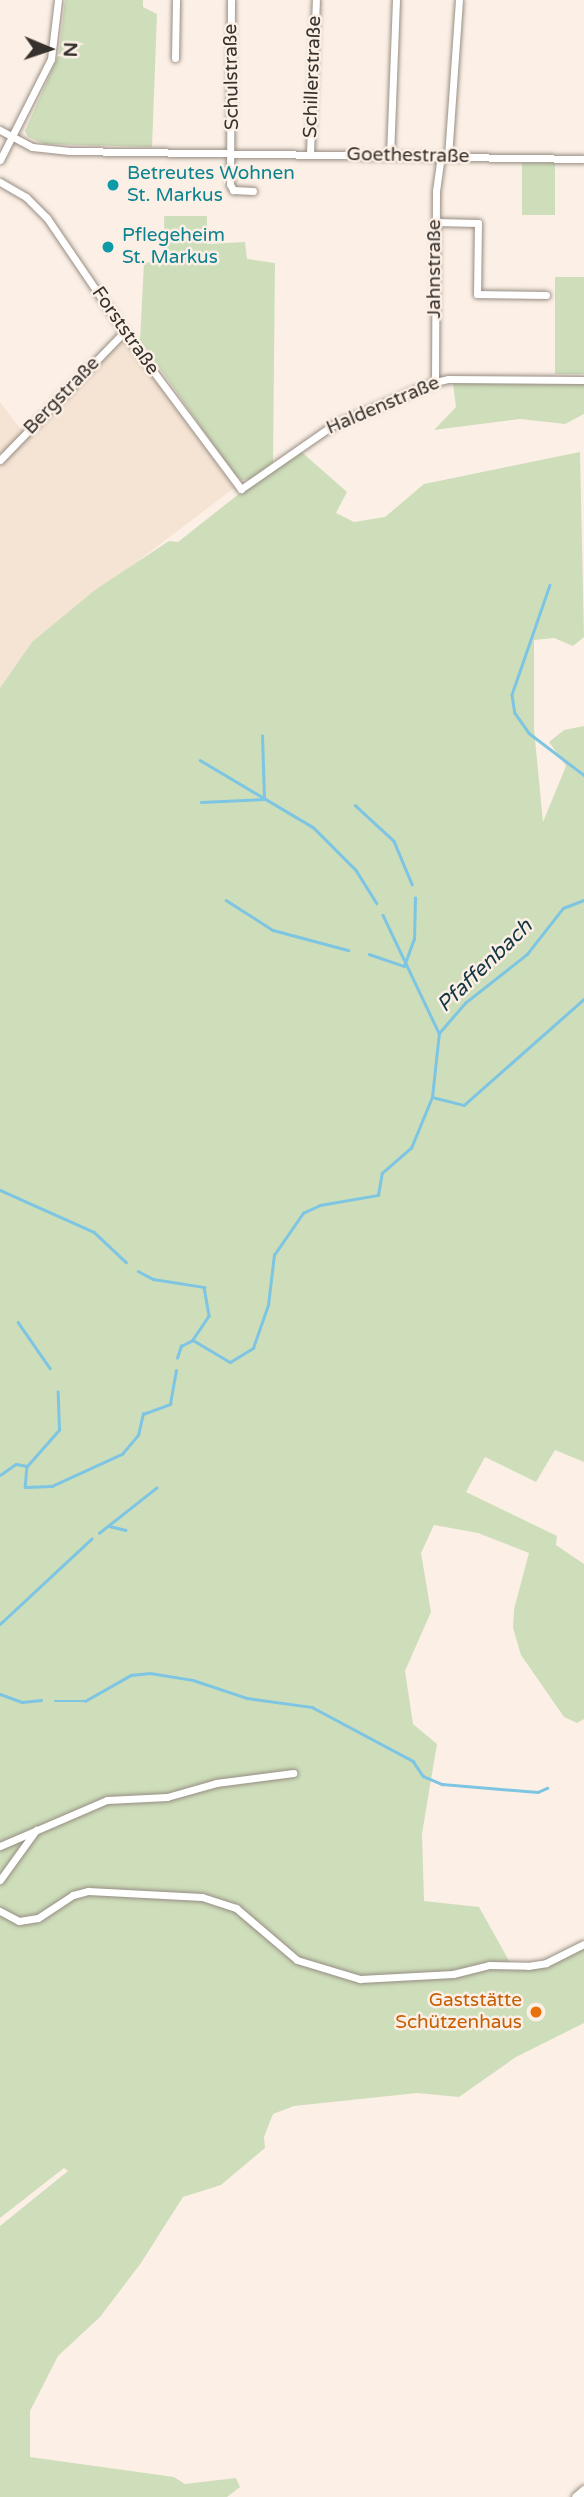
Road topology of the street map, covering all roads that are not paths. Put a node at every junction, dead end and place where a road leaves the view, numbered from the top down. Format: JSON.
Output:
{"nodes":[{"id":1,"x":58,"y":0,"type":"edge"},
{"id":2,"x":176,"y":0,"type":"edge"},
{"id":3,"x":231,"y":0,"type":"edge"},
{"id":4,"x":316,"y":0,"type":"edge"},
{"id":5,"x":396,"y":0,"type":"edge"},
{"id":6,"x":459,"y":0,"type":"edge"},
{"id":7,"x":175,"y":58,"type":"dead end"},
{"id":8,"x":0,"y":130,"type":"edge"},
{"id":9,"x":13,"y":137,"type":"junction"},
{"id":10,"x":232,"y":154,"type":"junction"},
{"id":11,"x":310,"y":154,"type":"junction"},
{"id":12,"x":390,"y":156,"type":"junction"},
{"id":13,"x":445,"y":157,"type":"junction"},
{"id":14,"x":584,"y":159,"type":"edge"},
{"id":15,"x":0,"y":160,"type":"edge"},
{"id":16,"x":0,"y":182,"type":"edge"},
{"id":17,"x":253,"y":191,"type":"dead end"},
{"id":18,"x":435,"y":222,"type":"junction"},
{"id":19,"x":545,"y":295,"type":"dead end"},
{"id":20,"x":124,"y":332,"type":"junction"},
{"id":21,"x":584,"y":380,"type":"edge"},
{"id":22,"x":435,"y":382,"type":"junction"},
{"id":23,"x":0,"y":460,"type":"edge"},
{"id":24,"x":241,"y":489,"type":"joint"},
{"id":25,"x":293,"y":1773,"type":"dead end"},
{"id":26,"x":37,"y":1829,"type":"junction"},
{"id":27,"x":0,"y":1846,"type":"edge"},
{"id":28,"x":0,"y":1880,"type":"edge"},
{"id":29,"x":0,"y":1911,"type":"edge"},
{"id":30,"x":584,"y":1944,"type":"edge"},
{"id":31,"x":584,"y":2490,"type":"edge"},
{"id":32,"x":576,"y":2497,"type":"edge"}],
"edges":[{"from":1,"to":9,"type":"street"},
{"from":2,"to":7,"type":"street"},
{"from":3,"to":10,"type":"street","name":"Schulstraße"},
{"from":4,"to":11,"type":"street","name":"Schillerstraße"},
{"from":5,"to":12,"type":"street"},
{"from":6,"to":13,"type":"street","name":"Jahnstraße"},
{"from":8,"to":9,"type":"street"},
{"from":9,"to":10,"type":"street","name":"Goethestraße"},
{"from":9,"to":15,"type":"street"},
{"from":10,"to":11,"type":"street","name":"Goethestraße"},
{"from":10,"to":17,"type":"street"},
{"from":11,"to":12,"type":"street","name":"Goethestraße"},
{"from":12,"to":13,"type":"street","name":"Goethestraße"},
{"from":13,"to":14,"type":"street","name":"Goethestraße"},
{"from":13,"to":18,"type":"street","name":"Jahnstraße"},
{"from":16,"to":20,"type":"street","name":"Forststraße"},
{"from":18,"to":19,"type":"street"},
{"from":18,"to":22,"type":"street","name":"Jahnstraße"},
{"from":20,"to":23,"type":"street","name":"Bergstraße"},
{"from":20,"to":24,"type":"street","name":"Forststraße"},
{"from":21,"to":22,"type":"street","name":"Haldenstraße"},
{"from":22,"to":24,"type":"street","name":"Haldenstraße"},
{"from":25,"to":26,"type":"street"},
{"from":26,"to":27,"type":"street"},
{"from":26,"to":28,"type":"street"},
{"from":29,"to":30,"type":"street"},
{"from":31,"to":32,"type":"street"}]}
